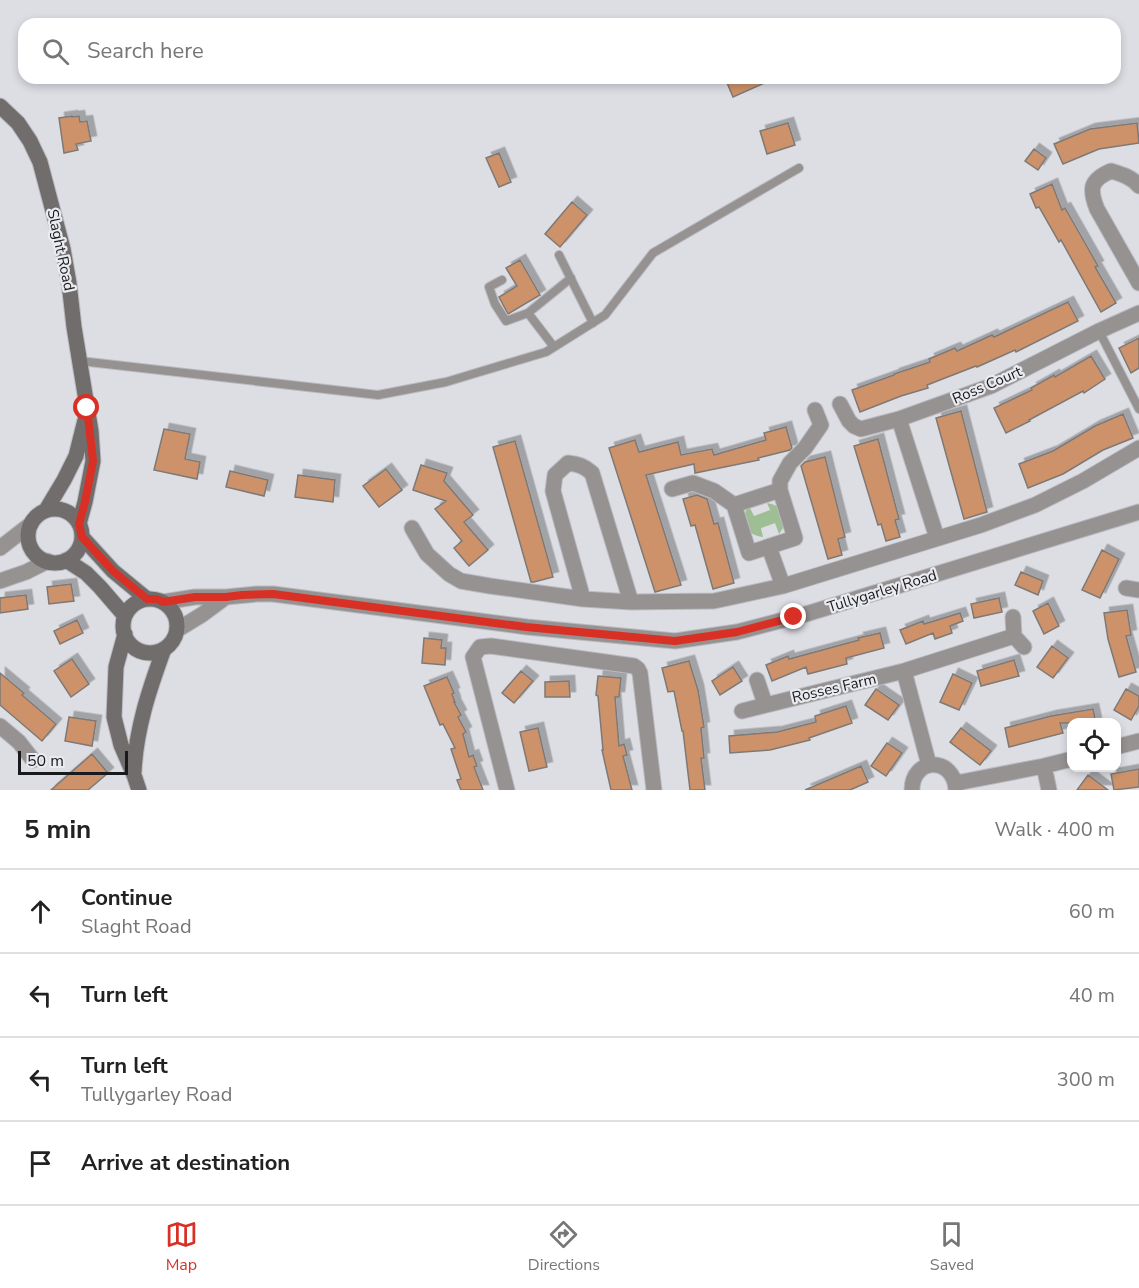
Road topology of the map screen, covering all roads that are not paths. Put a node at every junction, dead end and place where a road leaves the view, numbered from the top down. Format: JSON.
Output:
{"nodes":[{"id":1,"x":0,"y":106,"type":"edge"},
{"id":2,"x":799,"y":168,"type":"dead end"},
{"id":3,"x":1139,"y":186,"type":"edge"},
{"id":4,"x":559,"y":255,"type":"dead end"},
{"id":5,"x":571,"y":278,"type":"junction"},
{"id":6,"x":502,"y":280,"type":"dead end"},
{"id":7,"x":1139,"y":284,"type":"edge"},
{"id":8,"x":528,"y":313,"type":"junction"},
{"id":9,"x":1139,"y":313,"type":"edge"},
{"id":10,"x":593,"y":323,"type":"junction"},
{"id":11,"x":1099,"y":331,"type":"junction"},
{"id":12,"x":554,"y":347,"type":"junction"},
{"id":13,"x":80,"y":361,"type":"junction"},
{"id":14,"x":840,"y":404,"type":"dead end"},
{"id":15,"x":87,"y":408,"type":"junction"},
{"id":16,"x":1139,"y":409,"type":"edge"},
{"id":17,"x":815,"y":410,"type":"dead end"},
{"id":18,"x":899,"y":419,"type":"junction"},
{"id":19,"x":1139,"y":448,"type":"edge"},
{"id":20,"x":672,"y":489,"type":"dead end"},
{"id":21,"x":780,"y":490,"type":"junction"},
{"id":22,"x":734,"y":505,"type":"junction"},
{"id":23,"x":46,"y":510,"type":"junction"},
{"id":24,"x":1139,"y":512,"type":"edge"},
{"id":25,"x":31,"y":524,"type":"junction"},
{"id":26,"x":412,"y":528,"type":"dead end"},
{"id":27,"x":80,"y":531,"type":"junction"},
{"id":28,"x":937,"y":538,"type":"junction"},
{"id":29,"x":769,"y":547,"type":"junction"},
{"id":30,"x":0,"y":548,"type":"edge"},
{"id":31,"x":66,"y":560,"type":"junction"},
{"id":32,"x":48,"y":561,"type":"junction"},
{"id":33,"x":0,"y":581,"type":"edge"},
{"id":34,"x":783,"y":586,"type":"junction"},
{"id":35,"x":226,"y":597,"type":"junction"},
{"id":36,"x":147,"y":599,"type":"junction"},
{"id":37,"x":583,"y":599,"type":"junction"},
{"id":38,"x":163,"y":602,"type":"junction"},
{"id":39,"x":631,"y":602,"type":"junction"},
{"id":40,"x":125,"y":616,"type":"junction"},
{"id":41,"x":1013,"y":617,"type":"dead end"},
{"id":42,"x":177,"y":630,"type":"junction"},
{"id":43,"x":125,"y":634,"type":"junction"},
{"id":44,"x":164,"y":649,"type":"junction"},
{"id":45,"x":904,"y":671,"type":"junction"},
{"id":46,"x":757,"y":680,"type":"dead end"},
{"id":47,"x":765,"y":704,"type":"junction"},
{"id":48,"x":742,"y":711,"type":"dead end"},
{"id":49,"x":0,"y":726,"type":"edge"},
{"id":50,"x":1139,"y":741,"type":"edge"},
{"id":51,"x":1121,"y":746,"type":"edge"},
{"id":52,"x":33,"y":760,"type":"dead end"},
{"id":53,"x":1067,"y":760,"type":"edge"},
{"id":54,"x":929,"y":765,"type":"junction"},
{"id":55,"x":1044,"y":766,"type":"junction"},
{"id":56,"x":136,"y":783,"type":"edge"},
{"id":57,"x":956,"y":786,"type":"edge"},
{"id":58,"x":507,"y":790,"type":"edge"},
{"id":59,"x":654,"y":790,"type":"edge"},
{"id":60,"x":912,"y":790,"type":"edge"},
{"id":61,"x":1049,"y":790,"type":"edge"}],
"edges":[{"from":1,"to":13,"type":"main road","name":"Slaght Road"},
{"from":2,"to":10,"type":"lane"},
{"from":3,"to":7,"type":"street"},
{"from":4,"to":5,"type":"lane"},
{"from":5,"to":8,"type":"lane"},
{"from":5,"to":10,"type":"lane"},
{"from":6,"to":8,"type":"lane"},
{"from":8,"to":12,"type":"lane"},
{"from":9,"to":11,"type":"street","name":"Ross Court"},
{"from":10,"to":12,"type":"lane"},
{"from":11,"to":16,"type":"lane"},
{"from":11,"to":18,"type":"street","name":"Ross Court"},
{"from":12,"to":13,"type":"lane"},
{"from":13,"to":15,"type":"main road","name":"Slaght Road"},
{"from":14,"to":18,"type":"street","name":"Ross Court"},
{"from":15,"to":23,"type":"main road","name":"Slaght Road"},
{"from":15,"to":27,"type":"main road","name":"Slaght Road"},
{"from":17,"to":21,"type":"street"},
{"from":18,"to":28,"type":"street"},
{"from":19,"to":28,"type":"street"},
{"from":20,"to":22,"type":"street"},
{"from":21,"to":22,"type":"street"},
{"from":21,"to":29,"type":"street"},
{"from":22,"to":29,"type":"street"},
{"from":23,"to":25,"type":"main road"},
{"from":23,"to":27,"type":"main road"},
{"from":24,"to":35,"type":"street","name":"Tullygarley Road"},
{"from":25,"to":30,"type":"street"},
{"from":25,"to":32,"type":"main road"},
{"from":26,"to":37,"type":"street"},
{"from":27,"to":31,"type":"main road"},
{"from":27,"to":36,"type":"main road"},
{"from":28,"to":34,"type":"street"},
{"from":29,"to":34,"type":"street"},
{"from":31,"to":32,"type":"main road"},
{"from":31,"to":40,"type":"main road"},
{"from":32,"to":33,"type":"street"},
{"from":34,"to":39,"type":"street"},
{"from":35,"to":38,"type":"street","name":"Tullygarley Road"},
{"from":35,"to":42,"type":"street"},
{"from":36,"to":38,"type":"main road"},
{"from":36,"to":40,"type":"main road"},
{"from":37,"to":39,"type":"street"},
{"from":37,"to":39,"type":"street"},
{"from":38,"to":42,"type":"main road"},
{"from":40,"to":43,"type":"main road"},
{"from":41,"to":45,"type":"street","name":"Rosses Farm"},
{"from":42,"to":44,"type":"main road"},
{"from":43,"to":44,"type":"main road"},
{"from":43,"to":56,"type":"main road"},
{"from":44,"to":56,"type":"main road"},
{"from":45,"to":47,"type":"street","name":"Rosses Farm"},
{"from":45,"to":54,"type":"street"},
{"from":46,"to":47,"type":"street"},
{"from":47,"to":48,"type":"street","name":"Rosses Farm"},
{"from":49,"to":52,"type":"street"},
{"from":50,"to":51,"type":"street"},
{"from":53,"to":55,"type":"street"},
{"from":54,"to":57,"type":"street"},
{"from":54,"to":60,"type":"street"},
{"from":55,"to":57,"type":"street"},
{"from":55,"to":61,"type":"street"},
{"from":58,"to":59,"type":"street"}]}
